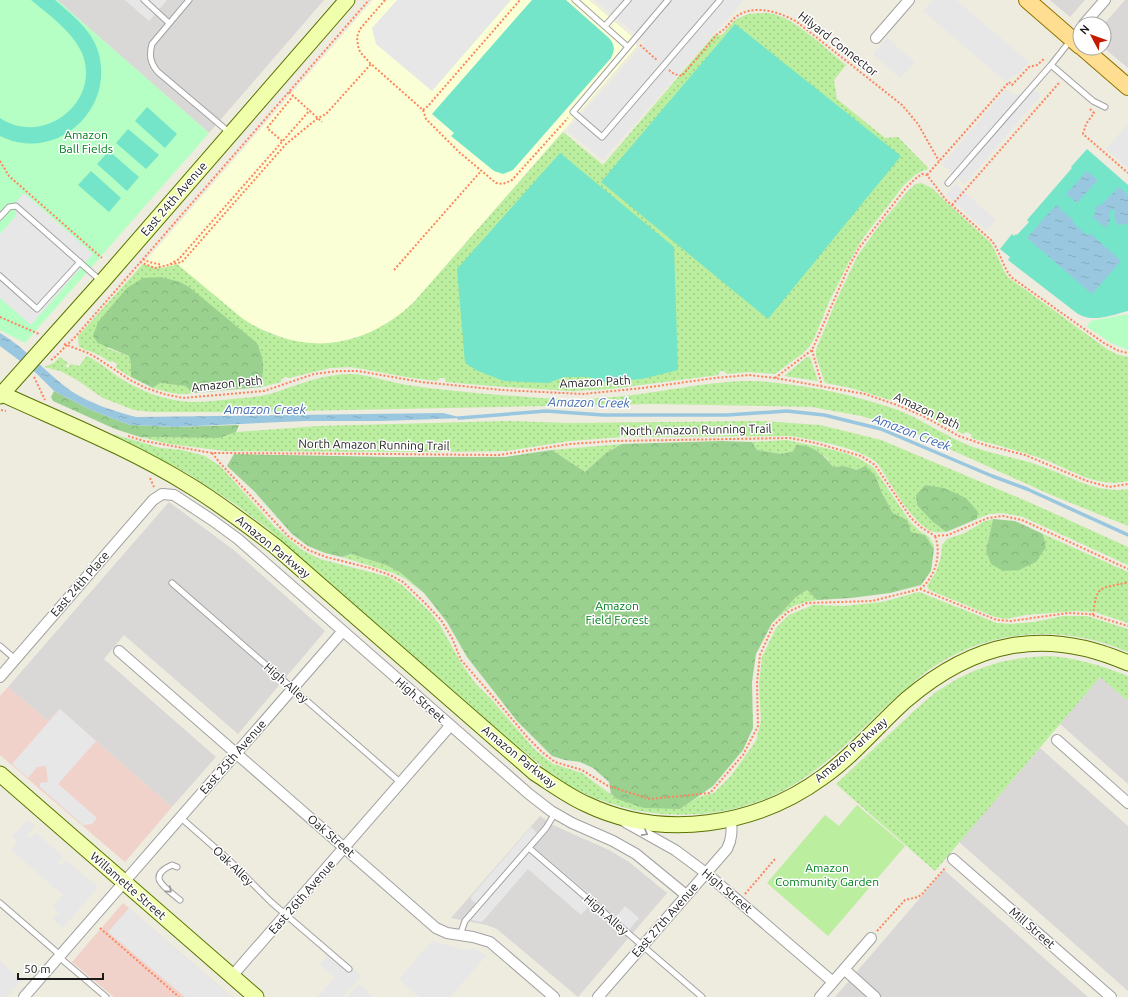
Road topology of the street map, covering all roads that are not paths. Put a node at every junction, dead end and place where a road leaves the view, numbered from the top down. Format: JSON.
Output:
{"nodes":[{"id":1,"x":144,"y":0,"type":"edge"},
{"id":2,"x":189,"y":0,"type":"edge"},
{"id":3,"x":347,"y":0,"type":"edge"},
{"id":4,"x":575,"y":0,"type":"edge"},
{"id":5,"x":628,"y":0,"type":"edge"},
{"id":6,"x":668,"y":0,"type":"edge"},
{"id":7,"x":720,"y":0,"type":"edge"},
{"id":8,"x":909,"y":0,"type":"edge"},
{"id":9,"x":1027,"y":0,"type":"edge"},
{"id":10,"x":1105,"y":0,"type":"edge"},
{"id":11,"x":1091,"y":16,"type":"edge"},
{"id":12,"x":169,"y":23,"type":"junction"},
{"id":13,"x":605,"y":26,"type":"junction"},
{"id":14,"x":1072,"y":35,"type":"edge"},
{"id":15,"x":876,"y":38,"type":"dead end"},
{"id":16,"x":1072,"y":46,"type":"edge"},
{"id":17,"x":628,"y":47,"type":"junction"},
{"id":18,"x":1096,"y":56,"type":"edge"},
{"id":19,"x":1051,"y":65,"type":"junction"},
{"id":20,"x":1128,"y":87,"type":"edge"},
{"id":21,"x":1105,"y":107,"type":"dead end"},
{"id":22,"x":231,"y":134,"type":"junction"},
{"id":23,"x":948,"y":183,"type":"dead end"},
{"id":24,"x":0,"y":218,"type":"edge"},
{"id":25,"x":80,"y":262,"type":"junction"},
{"id":26,"x":0,"y":276,"type":"edge"},
{"id":27,"x":102,"y":282,"type":"junction"},
{"id":28,"x":1,"y":395,"type":"edge"},
{"id":29,"x":162,"y":494,"type":"joint"},
{"id":30,"x":172,"y":583,"type":"dead end"},
{"id":31,"x":342,"y":632,"type":"junction"},
{"id":32,"x":0,"y":646,"type":"edge"},
{"id":33,"x":119,"y":651,"type":"dead end"},
{"id":34,"x":15,"y":659,"type":"junction"},
{"id":35,"x":1128,"y":663,"type":"edge"},
{"id":36,"x":0,"y":677,"type":"edge"},
{"id":37,"x":293,"y":689,"type":"junction"},
{"id":38,"x":450,"y":726,"type":"junction"},
{"id":39,"x":1057,"y":740,"type":"dead end"},
{"id":40,"x":236,"y":754,"type":"junction"},
{"id":41,"x":0,"y":774,"type":"edge"},
{"id":42,"x":401,"y":783,"type":"junction"},
{"id":43,"x":1128,"y":803,"type":"edge"},
{"id":44,"x":555,"y":813,"type":"junction"},
{"id":45,"x":611,"y":814,"type":"junction"},
{"id":46,"x":180,"y":817,"type":"junction"},
{"id":47,"x":731,"y":819,"type":"junction"},
{"id":48,"x":345,"y":848,"type":"junction"},
{"id":49,"x":529,"y":848,"type":"junction"},
{"id":50,"x":953,"y":859,"type":"road end"},
{"id":51,"x":177,"y":867,"type":"dead end"},
{"id":52,"x":706,"y":873,"type":"junction"},
{"id":53,"x":124,"y":882,"type":"junction"},
{"id":54,"x":686,"y":895,"type":"junction"},
{"id":55,"x":180,"y":900,"type":"dead end"},
{"id":56,"x":0,"y":903,"type":"edge"},
{"id":57,"x":286,"y":914,"type":"junction"},
{"id":58,"x":460,"y":935,"type":"junction"},
{"id":59,"x":871,"y":938,"type":"road end"},
{"id":60,"x":642,"y":946,"type":"junction"},
{"id":61,"x":60,"y":956,"type":"junction"},
{"id":62,"x":349,"y":969,"type":"dead end"},
{"id":63,"x":844,"y":969,"type":"junction"},
{"id":64,"x":232,"y":976,"type":"junction"},
{"id":65,"x":833,"y":982,"type":"junction"},
{"id":66,"x":24,"y":997,"type":"edge"},
{"id":67,"x":106,"y":997,"type":"edge"},
{"id":68,"x":256,"y":997,"type":"edge"},
{"id":69,"x":554,"y":997,"type":"edge"},
{"id":70,"x":598,"y":997,"type":"edge"},
{"id":71,"x":702,"y":997,"type":"edge"},
{"id":72,"x":820,"y":997,"type":"edge"},
{"id":73,"x":875,"y":997,"type":"edge"},
{"id":74,"x":1110,"y":997,"type":"edge"}],
"edges":[{"from":1,"to":12,"type":"lane"},
{"from":2,"to":12,"type":"lane"},
{"from":3,"to":22,"type":"main road","name":"East 24th Avenue"},
{"from":4,"to":13,"type":"lane"},
{"from":5,"to":13,"type":"lane"},
{"from":6,"to":17,"type":"lane"},
{"from":7,"to":17,"type":"lane"},
{"from":8,"to":15,"type":"street"},
{"from":9,"to":14,"type":"main road"},
{"from":10,"to":11,"type":"street"},
{"from":12,"to":22,"type":"lane"},
{"from":13,"to":17,"type":"lane"},
{"from":16,"to":19,"type":"lane"},
{"from":18,"to":20,"type":"main road"},
{"from":19,"to":21,"type":"lane"},
{"from":19,"to":23,"type":"lane"},
{"from":22,"to":27,"type":"main road","name":"East 24th Avenue"},
{"from":24,"to":25,"type":"lane"},
{"from":25,"to":26,"type":"lane"},
{"from":25,"to":27,"type":"lane"},
{"from":27,"to":28,"type":"main road","name":"East 24th Avenue"},
{"from":28,"to":45,"type":"main road","name":"Amazon Parkway"},
{"from":29,"to":31,"type":"street","name":"High Street"},
{"from":29,"to":34,"type":"street","name":"East 24th Place"},
{"from":30,"to":37,"type":"lane","name":"High Alley"},
{"from":31,"to":37,"type":"street","name":"East 25th Avenue"},
{"from":31,"to":38,"type":"street","name":"High Street"},
{"from":32,"to":34,"type":"lane"},
{"from":33,"to":40,"type":"street","name":"Oak Street"},
{"from":34,"to":36,"type":"street","name":"East 24th Place"},
{"from":35,"to":47,"type":"main road","name":"Amazon Parkway"},
{"from":37,"to":40,"type":"street","name":"East 25th Avenue"},
{"from":37,"to":42,"type":"lane","name":"High Alley"},
{"from":38,"to":42,"type":"street","name":"East 26th Avenue"},
{"from":38,"to":44,"type":"street","name":"High Street"},
{"from":39,"to":43,"type":"street"},
{"from":40,"to":46,"type":"street","name":"East 25th Avenue"},
{"from":40,"to":48,"type":"street","name":"Oak Street"},
{"from":41,"to":53,"type":"main road","name":"Willamette Street"},
{"from":42,"to":48,"type":"street","name":"East 26th Avenue"},
{"from":44,"to":49,"type":"lane"},
{"from":44,"to":54,"type":"street","name":"High Street"},
{"from":45,"to":47,"type":"main road","name":"Amazon Parkway"},
{"from":45,"to":52,"type":"street","name":"High Street","one_way":true},
{"from":46,"to":53,"type":"street","name":"East 25th Avenue"},
{"from":46,"to":57,"type":"lane","name":"Oak Alley"},
{"from":47,"to":52,"type":"street","name":"East 27th Avenue"},
{"from":48,"to":57,"type":"street","name":"East 26th Avenue"},
{"from":48,"to":58,"type":"street","name":"Oak Street"},
{"from":49,"to":58,"type":"lane"},
{"from":49,"to":60,"type":"lane","name":"High Alley"},
{"from":50,"to":74,"type":"street","name":"Mill Street"},
{"from":51,"to":55,"type":"lane","one_way":true},
{"from":52,"to":54,"type":"street","name":"East 27th Avenue"},
{"from":52,"to":65,"type":"street","name":"High Street"},
{"from":53,"to":61,"type":"street","name":"East 25th Avenue"},
{"from":53,"to":64,"type":"main road","name":"Willamette Street"},
{"from":54,"to":60,"type":"street","name":"East 27th Avenue"},
{"from":56,"to":61,"type":"lane"},
{"from":57,"to":62,"type":"lane","name":"Oak Alley"},
{"from":57,"to":64,"type":"street","name":"East 26th Avenue"},
{"from":58,"to":69,"type":"street","name":"Oak Street"},
{"from":59,"to":63,"type":"street"},
{"from":60,"to":70,"type":"street","name":"East 27th Avenue"},
{"from":60,"to":71,"type":"lane","name":"High Alley"},
{"from":61,"to":66,"type":"street","name":"East 25th Avenue"},
{"from":61,"to":67,"type":"lane"},
{"from":63,"to":65,"type":"street"},
{"from":63,"to":73,"type":"street"},
{"from":64,"to":68,"type":"main road","name":"Willamette Street"},
{"from":65,"to":72,"type":"street"}]}
